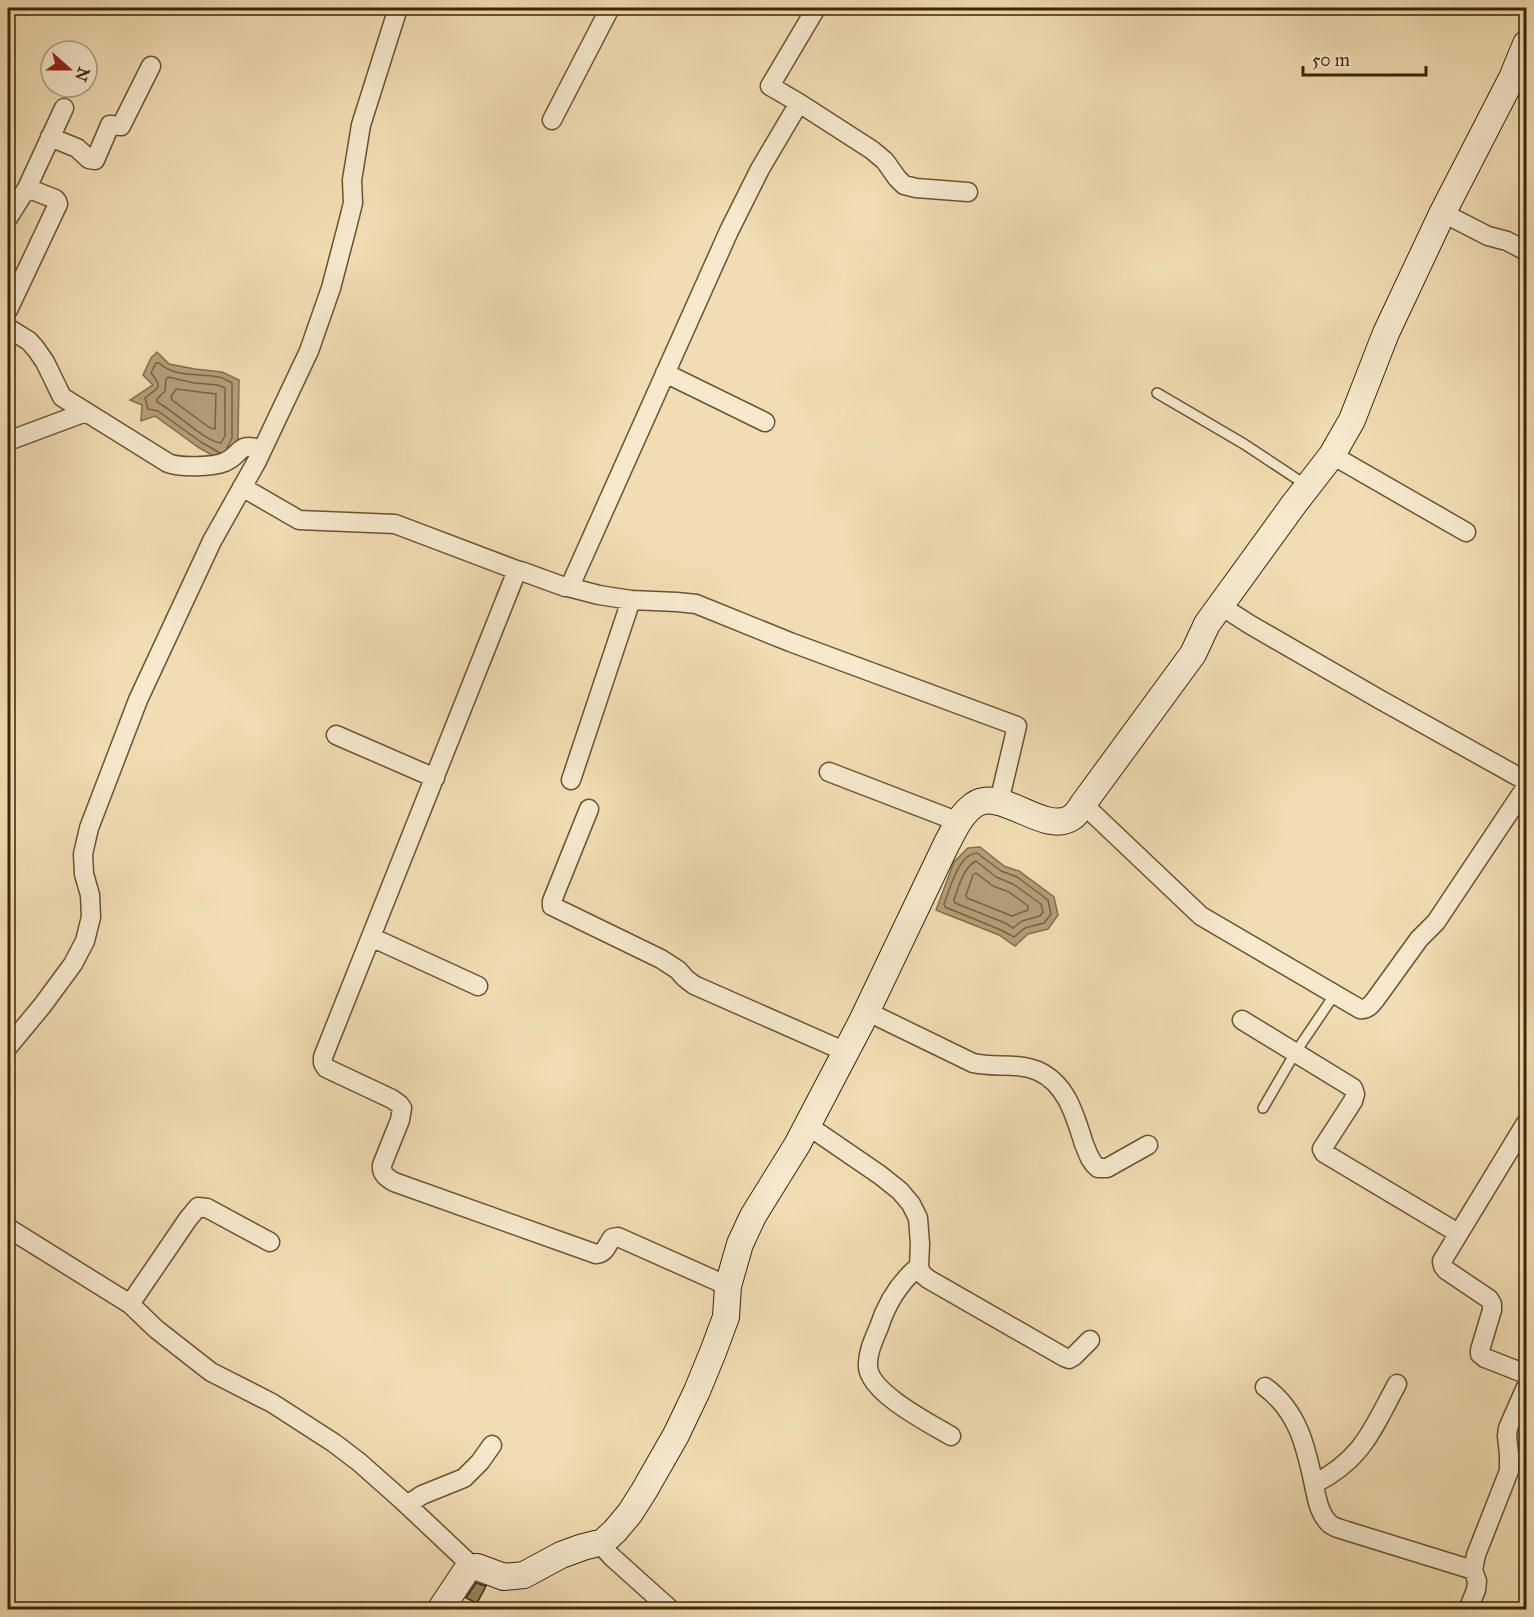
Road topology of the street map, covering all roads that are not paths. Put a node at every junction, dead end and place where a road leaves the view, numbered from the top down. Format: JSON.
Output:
{"nodes":[{"id":1,"x":398,"y":8,"type":"edge"},
{"id":2,"x":610,"y":8,"type":"edge"},
{"id":3,"x":809,"y":8,"type":"edge"},
{"id":4,"x":1524,"y":59,"type":"edge"},
{"id":5,"x":151,"y":66,"type":"dead end"},
{"id":6,"x":799,"y":103,"type":"junction"},
{"id":7,"x":64,"y":108,"type":"dead end"},
{"id":8,"x":552,"y":120,"type":"dead end"},
{"id":9,"x":51,"y":137,"type":"junction"},
{"id":10,"x":27,"y":188,"type":"junction"},
{"id":11,"x":968,"y":192,"type":"dead end"},
{"id":12,"x":1443,"y":213,"type":"junction"},
{"id":13,"x":8,"y":218,"type":"edge"},
{"id":14,"x":1527,"y":251,"type":"edge"},
{"id":15,"x":8,"y":310,"type":"edge"},
{"id":16,"x":8,"y":328,"type":"edge"},
{"id":17,"x":665,"y":373,"type":"junction"},
{"id":18,"x":1157,"y":393,"type":"dead end"},
{"id":19,"x":86,"y":412,"type":"junction"},
{"id":20,"x":765,"y":422,"type":"dead end"},
{"id":21,"x":8,"y":441,"type":"edge"},
{"id":22,"x":262,"y":450,"type":"junction"},
{"id":23,"x":1332,"y":456,"type":"junction"},
{"id":24,"x":1308,"y":486,"type":"junction"},
{"id":25,"x":242,"y":487,"type":"junction"},
{"id":26,"x":1466,"y":532,"type":"dead end"},
{"id":27,"x":519,"y":571,"type":"junction"},
{"id":28,"x":568,"y":587,"type":"junction"},
{"id":29,"x":631,"y":600,"type":"junction"},
{"id":30,"x":1221,"y":606,"type":"junction"},
{"id":31,"x":336,"y":735,"type":"dead end"},
{"id":32,"x":829,"y":772,"type":"dead end"},
{"id":33,"x":435,"y":778,"type":"junction"},
{"id":34,"x":571,"y":780,"type":"dead end"},
{"id":35,"x":1527,"y":781,"type":"edge"},
{"id":36,"x":1527,"y":787,"type":"edge"},
{"id":37,"x":999,"y":802,"type":"junction"},
{"id":38,"x":1083,"y":804,"type":"junction"},
{"id":39,"x":590,"y":809,"type":"dead end"},
{"id":40,"x":959,"y":822,"type":"junction"},
{"id":41,"x":370,"y":937,"type":"junction"},
{"id":42,"x":478,"y":987,"type":"dead end"},
{"id":43,"x":1335,"y":994,"type":"junction"},
{"id":44,"x":866,"y":1011,"type":"junction"},
{"id":45,"x":1242,"y":1020,"type":"dead end"},
{"id":46,"x":8,"y":1047,"type":"edge"},
{"id":47,"x":846,"y":1052,"type":"junction"},
{"id":48,"x":1295,"y":1053,"type":"junction"},
{"id":49,"x":1263,"y":1108,"type":"dead end"},
{"id":50,"x":1527,"y":1123,"type":"edge"},
{"id":51,"x":807,"y":1125,"type":"junction"},
{"id":52,"x":1148,"y":1145,"type":"dead end"},
{"id":53,"x":8,"y":1228,"type":"edge"},
{"id":54,"x":1458,"y":1233,"type":"junction"},
{"id":55,"x":270,"y":1242,"type":"dead end"},
{"id":56,"x":919,"y":1266,"type":"junction"},
{"id":57,"x":728,"y":1286,"type":"junction"},
{"id":58,"x":130,"y":1305,"type":"junction"},
{"id":59,"x":1090,"y":1340,"type":"dead end"},
{"id":60,"x":1527,"y":1374,"type":"edge"},
{"id":61,"x":1396,"y":1384,"type":"dead end"},
{"id":62,"x":1266,"y":1387,"type":"dead end"},
{"id":63,"x":1527,"y":1387,"type":"edge"},
{"id":64,"x":951,"y":1436,"type":"dead end"},
{"id":65,"x":492,"y":1445,"type":"dead end"},
{"id":66,"x":1314,"y":1484,"type":"junction"},
{"id":67,"x":407,"y":1505,"type":"junction"},
{"id":68,"x":598,"y":1543,"type":"junction"},
{"id":69,"x":473,"y":1567,"type":"junction"},
{"id":70,"x":1473,"y":1570,"type":"junction"},
{"id":71,"x":440,"y":1610,"type":"edge"},
{"id":72,"x":671,"y":1610,"type":"edge"},
{"id":73,"x":1468,"y":1610,"type":"edge"}],
"edges":[{"from":1,"to":22,"type":"street"},
{"from":2,"to":8,"type":"street"},
{"from":3,"to":6,"type":"street"},
{"from":4,"to":12,"type":"main road"},
{"from":5,"to":9,"type":"street"},
{"from":6,"to":11,"type":"street"},
{"from":6,"to":17,"type":"street"},
{"from":7,"to":9,"type":"street"},
{"from":9,"to":10,"type":"street"},
{"from":10,"to":13,"type":"street"},
{"from":10,"to":15,"type":"street"},
{"from":12,"to":14,"type":"street"},
{"from":12,"to":23,"type":"main road"},
{"from":16,"to":19,"type":"street"},
{"from":17,"to":20,"type":"street"},
{"from":17,"to":28,"type":"street"},
{"from":18,"to":24,"type":"lane"},
{"from":19,"to":21,"type":"street"},
{"from":19,"to":22,"type":"street"},
{"from":22,"to":25,"type":"street"},
{"from":23,"to":24,"type":"main road"},
{"from":23,"to":26,"type":"street"},
{"from":24,"to":30,"type":"main road"},
{"from":25,"to":27,"type":"street"},
{"from":25,"to":46,"type":"street"},
{"from":27,"to":28,"type":"street"},
{"from":27,"to":33,"type":"street"},
{"from":28,"to":29,"type":"street"},
{"from":29,"to":34,"type":"street"},
{"from":29,"to":37,"type":"street"},
{"from":30,"to":35,"type":"street"},
{"from":30,"to":38,"type":"main road"},
{"from":31,"to":33,"type":"street"},
{"from":32,"to":40,"type":"street"},
{"from":33,"to":41,"type":"street"},
{"from":36,"to":43,"type":"street"},
{"from":37,"to":38,"type":"main road"},
{"from":37,"to":40,"type":"main road"},
{"from":38,"to":43,"type":"street"},
{"from":39,"to":47,"type":"street"},
{"from":40,"to":44,"type":"main road"},
{"from":41,"to":42,"type":"street"},
{"from":41,"to":57,"type":"street"},
{"from":43,"to":48,"type":"lane"},
{"from":44,"to":47,"type":"main road"},
{"from":44,"to":52,"type":"street"},
{"from":45,"to":48,"type":"street"},
{"from":47,"to":51,"type":"main road"},
{"from":48,"to":49,"type":"lane"},
{"from":48,"to":54,"type":"street"},
{"from":50,"to":54,"type":"street"},
{"from":51,"to":56,"type":"street"},
{"from":51,"to":57,"type":"main road"},
{"from":53,"to":58,"type":"street"},
{"from":54,"to":60,"type":"street"},
{"from":55,"to":58,"type":"street"},
{"from":56,"to":59,"type":"street"},
{"from":56,"to":64,"type":"street"},
{"from":57,"to":68,"type":"main road"},
{"from":58,"to":67,"type":"street"},
{"from":61,"to":66,"type":"street"},
{"from":62,"to":66,"type":"street"},
{"from":63,"to":70,"type":"street"},
{"from":65,"to":67,"type":"street"},
{"from":66,"to":70,"type":"street"},
{"from":67,"to":69,"type":"street"},
{"from":68,"to":69,"type":"main road"},
{"from":68,"to":72,"type":"street"},
{"from":69,"to":71,"type":"main road"},
{"from":70,"to":73,"type":"street"}]}
